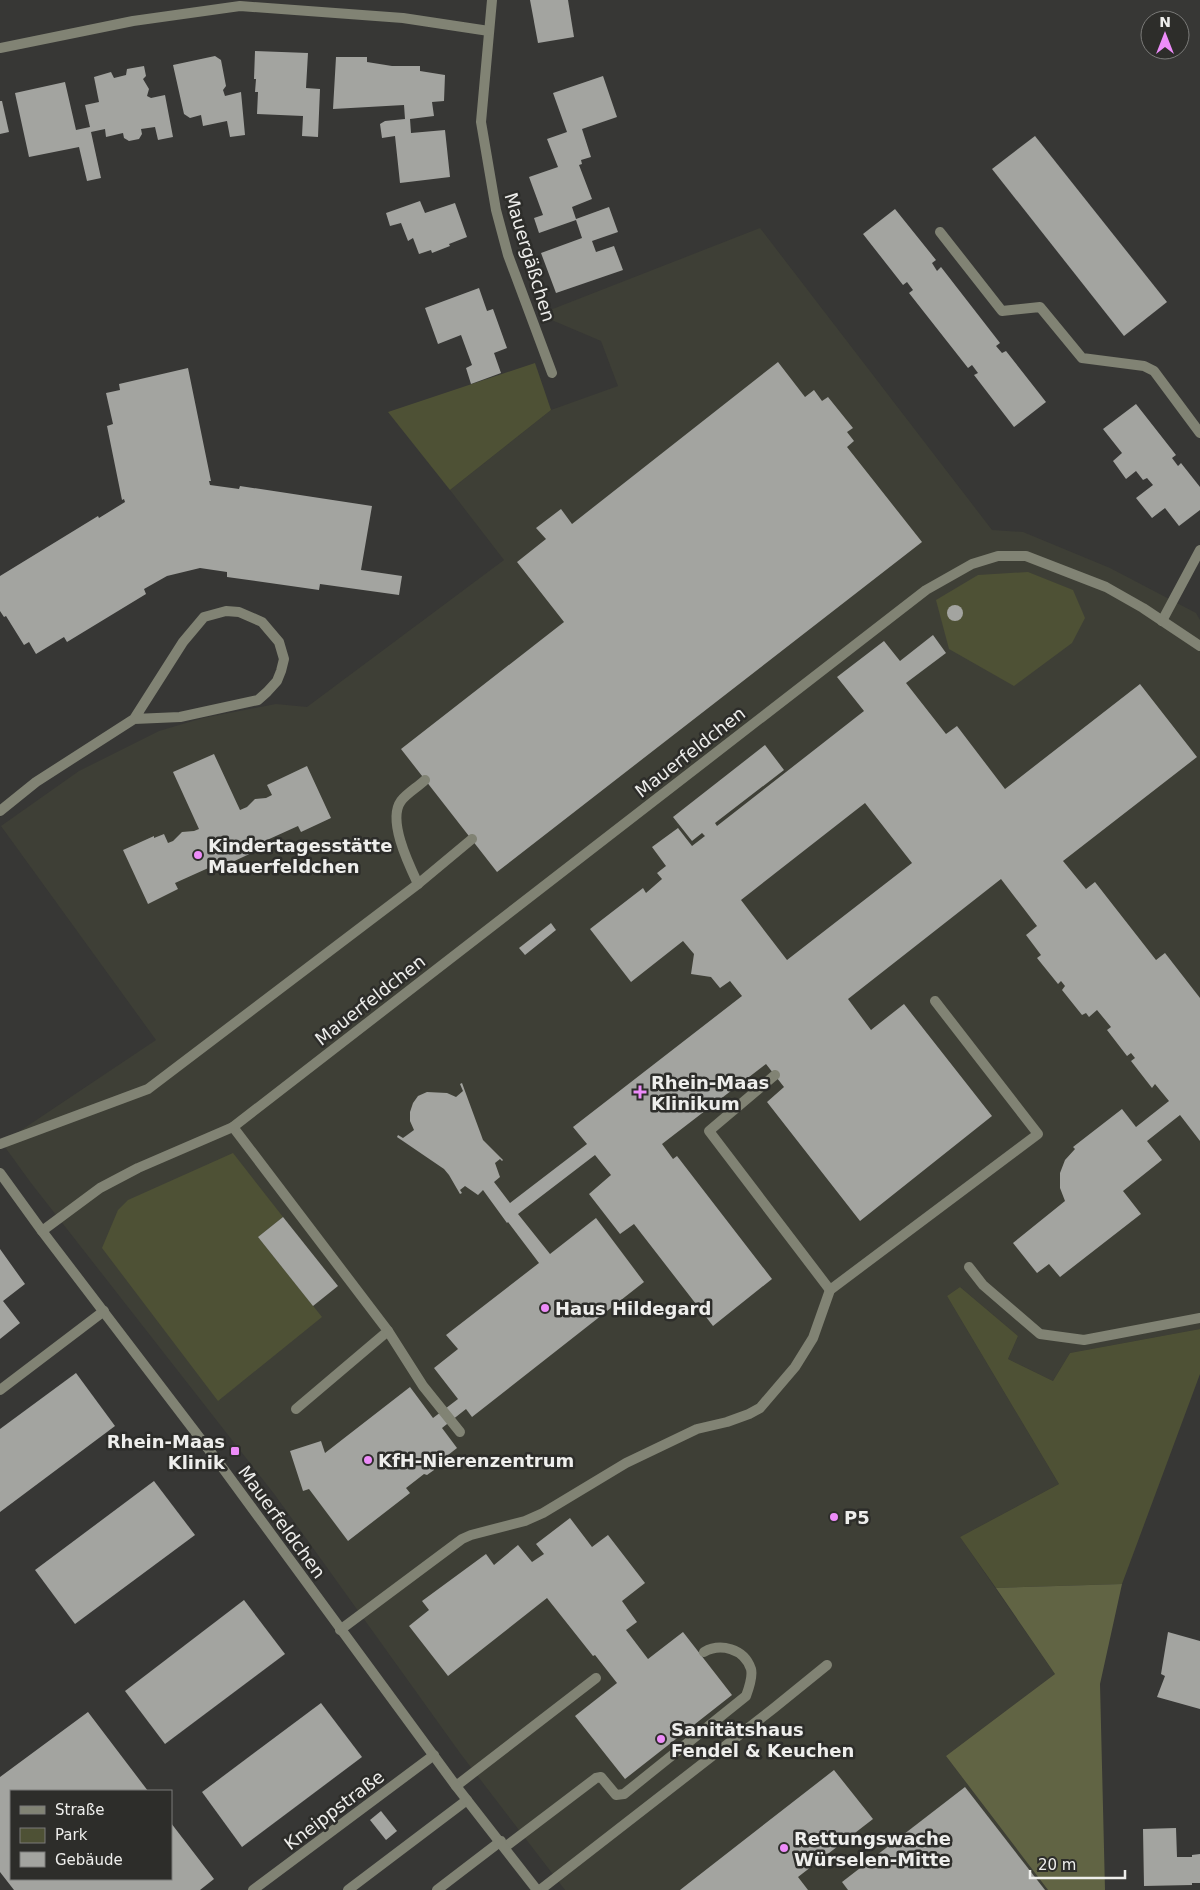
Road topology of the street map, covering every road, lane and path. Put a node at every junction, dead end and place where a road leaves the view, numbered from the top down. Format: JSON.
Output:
{"nodes":[{"id":1,"x":492,"y":0,"type":"edge"},
{"id":2,"x":489,"y":31,"type":"junction"},
{"id":3,"x":0,"y":48,"type":"edge"},
{"id":4,"x":940,"y":232,"type":"dead end"},
{"id":5,"x":552,"y":373,"type":"dead end"},
{"id":6,"x":1200,"y":433,"type":"edge"},
{"id":7,"x":1200,"y":550,"type":"edge"},
{"id":8,"x":1162,"y":620,"type":"junction"},
{"id":9,"x":1200,"y":646,"type":"edge"},
{"id":10,"x":134,"y":719,"type":"junction"},
{"id":11,"x":425,"y":780,"type":"dead end"},
{"id":12,"x":0,"y":811,"type":"edge"},
{"id":13,"x":472,"y":839,"type":"dead end"},
{"id":14,"x":418,"y":884,"type":"junction"},
{"id":15,"x":935,"y":1001,"type":"dead end"},
{"id":16,"x":775,"y":1076,"type":"dead end"},
{"id":17,"x":233,"y":1127,"type":"junction"},
{"id":18,"x":0,"y":1144,"type":"edge"},
{"id":19,"x":0,"y":1173,"type":"edge"},
{"id":20,"x":42,"y":1231,"type":"junction"},
{"id":21,"x":969,"y":1267,"type":"dead end"},
{"id":22,"x":830,"y":1290,"type":"junction"},
{"id":23,"x":104,"y":1311,"type":"junction"},
{"id":24,"x":1200,"y":1318,"type":"edge"},
{"id":25,"x":388,"y":1331,"type":"junction"},
{"id":26,"x":0,"y":1390,"type":"edge"},
{"id":27,"x":296,"y":1409,"type":"dead end"},
{"id":28,"x":460,"y":1432,"type":"dead end"},
{"id":29,"x":340,"y":1630,"type":"junction"},
{"id":30,"x":704,"y":1652,"type":"dead end"},
{"id":31,"x":827,"y":1665,"type":"dead end"},
{"id":32,"x":596,"y":1678,"type":"dead end"},
{"id":33,"x":434,"y":1755,"type":"junction"},
{"id":34,"x":456,"y":1786,"type":"junction"},
{"id":35,"x":467,"y":1800,"type":"junction"},
{"id":36,"x":503,"y":1844,"type":"junction"},
{"id":37,"x":253,"y":1890,"type":"edge"},
{"id":38,"x":348,"y":1890,"type":"edge"},
{"id":39,"x":437,"y":1890,"type":"edge"},
{"id":40,"x":539,"y":1890,"type":"edge"}],
"edges":[{"from":1,"to":2,"type":"street","name":"Mauergäßchen"},
{"from":2,"to":3,"type":"street"},
{"from":2,"to":5,"type":"street","name":"Mauergäßchen"},
{"from":4,"to":6,"type":"street"},
{"from":7,"to":8,"type":"street"},
{"from":8,"to":9,"type":"street","name":"Mauerfeldchen"},
{"from":8,"to":17,"type":"street","name":"Mauerfeldchen"},
{"from":10,"to":10,"type":"street"},
{"from":10,"to":12,"type":"street"},
{"from":11,"to":14,"type":"street"},
{"from":13,"to":14,"type":"street"},
{"from":14,"to":18,"type":"street"},
{"from":15,"to":22,"type":"street"},
{"from":16,"to":22,"type":"street"},
{"from":17,"to":20,"type":"street","name":"Mauerfeldchen"},
{"from":17,"to":25,"type":"street"},
{"from":19,"to":20,"type":"street","name":"Mauerfeldchen"},
{"from":20,"to":23,"type":"street","name":"Mauerfeldchen"},
{"from":21,"to":24,"type":"street"},
{"from":22,"to":29,"type":"street"},
{"from":23,"to":26,"type":"street"},
{"from":23,"to":29,"type":"street","name":"Mauerfeldchen"},
{"from":25,"to":27,"type":"street"},
{"from":25,"to":28,"type":"street"},
{"from":29,"to":33,"type":"street","name":"Mauerfeldchen"},
{"from":30,"to":36,"type":"street"},
{"from":31,"to":40,"type":"street"},
{"from":32,"to":34,"type":"street"},
{"from":33,"to":34,"type":"street","name":"Mauerfeldchen"},
{"from":33,"to":37,"type":"street","name":"Kneippstraße"},
{"from":34,"to":35,"type":"street","name":"Mauerfeldchen"},
{"from":35,"to":36,"type":"street","name":"Mauerfeldchen"},
{"from":35,"to":38,"type":"street"},
{"from":36,"to":39,"type":"street"},
{"from":36,"to":40,"type":"street","name":"Mauerfeldchen"}]}
